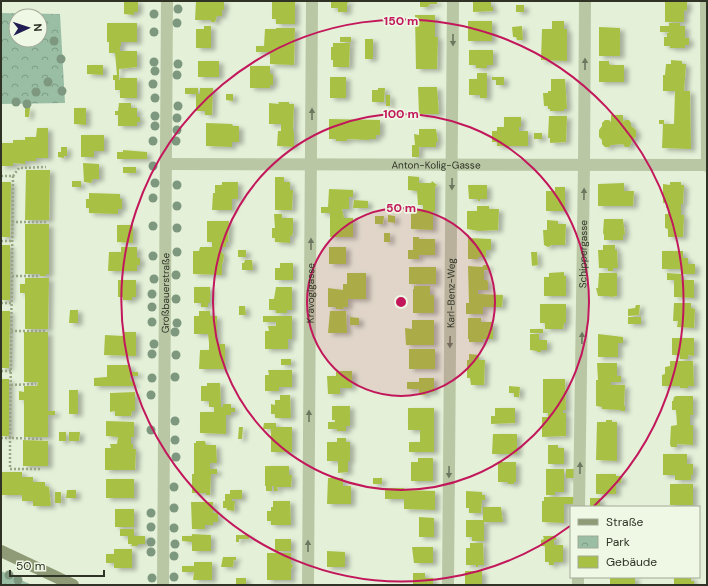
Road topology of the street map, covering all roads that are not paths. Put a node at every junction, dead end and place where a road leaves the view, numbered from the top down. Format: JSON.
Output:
{"nodes":[{"id":1,"x":166,"y":1,"type":"edge"},
{"id":2,"x":312,"y":1,"type":"edge"},
{"id":3,"x":453,"y":1,"type":"edge"},
{"id":4,"x":585,"y":1,"type":"edge"},
{"id":5,"x":706,"y":1,"type":"edge"},
{"id":6,"x":166,"y":164,"type":"junction"},
{"id":7,"x":311,"y":164,"type":"junction"},
{"id":8,"x":452,"y":164,"type":"junction"},
{"id":9,"x":584,"y":165,"type":"junction"},
{"id":10,"x":707,"y":165,"type":"edge"},
{"id":11,"x":579,"y":506,"type":"edge"},
{"id":12,"x":1,"y":551,"type":"edge"},
{"id":13,"x":73,"y":585,"type":"edge"},
{"id":14,"x":163,"y":585,"type":"edge"},
{"id":15,"x":308,"y":585,"type":"edge"},
{"id":16,"x":448,"y":585,"type":"edge"}],
"edges":[{"from":1,"to":6,"type":"street","name":"Großbauerstraße"},
{"from":7,"to":2,"type":"street","name":"Kravoglgasse","one_way":true},
{"from":3,"to":8,"type":"street","name":"Karl-Benz-Weg","one_way":true},
{"from":9,"to":4,"type":"street","name":"Schippergasse","one_way":true},
{"from":5,"to":10,"type":"street"},
{"from":6,"to":7,"type":"street","name":"Anton-Kolig-Gasse"},
{"from":6,"to":14,"type":"street","name":"Großbauerstraße"},
{"from":7,"to":8,"type":"street","name":"Anton-Kolig-Gasse"},
{"from":15,"to":7,"type":"street","name":"Kravoglgasse","one_way":true},
{"from":8,"to":9,"type":"street","name":"Anton-Kolig-Gasse"},
{"from":8,"to":16,"type":"street","name":"Karl-Benz-Weg","one_way":true},
{"from":9,"to":10,"type":"street","name":"Anton-Kolig-Gasse"},
{"from":11,"to":9,"type":"street","name":"Schippergasse","one_way":true},
{"from":12,"to":13,"type":"street"}]}
